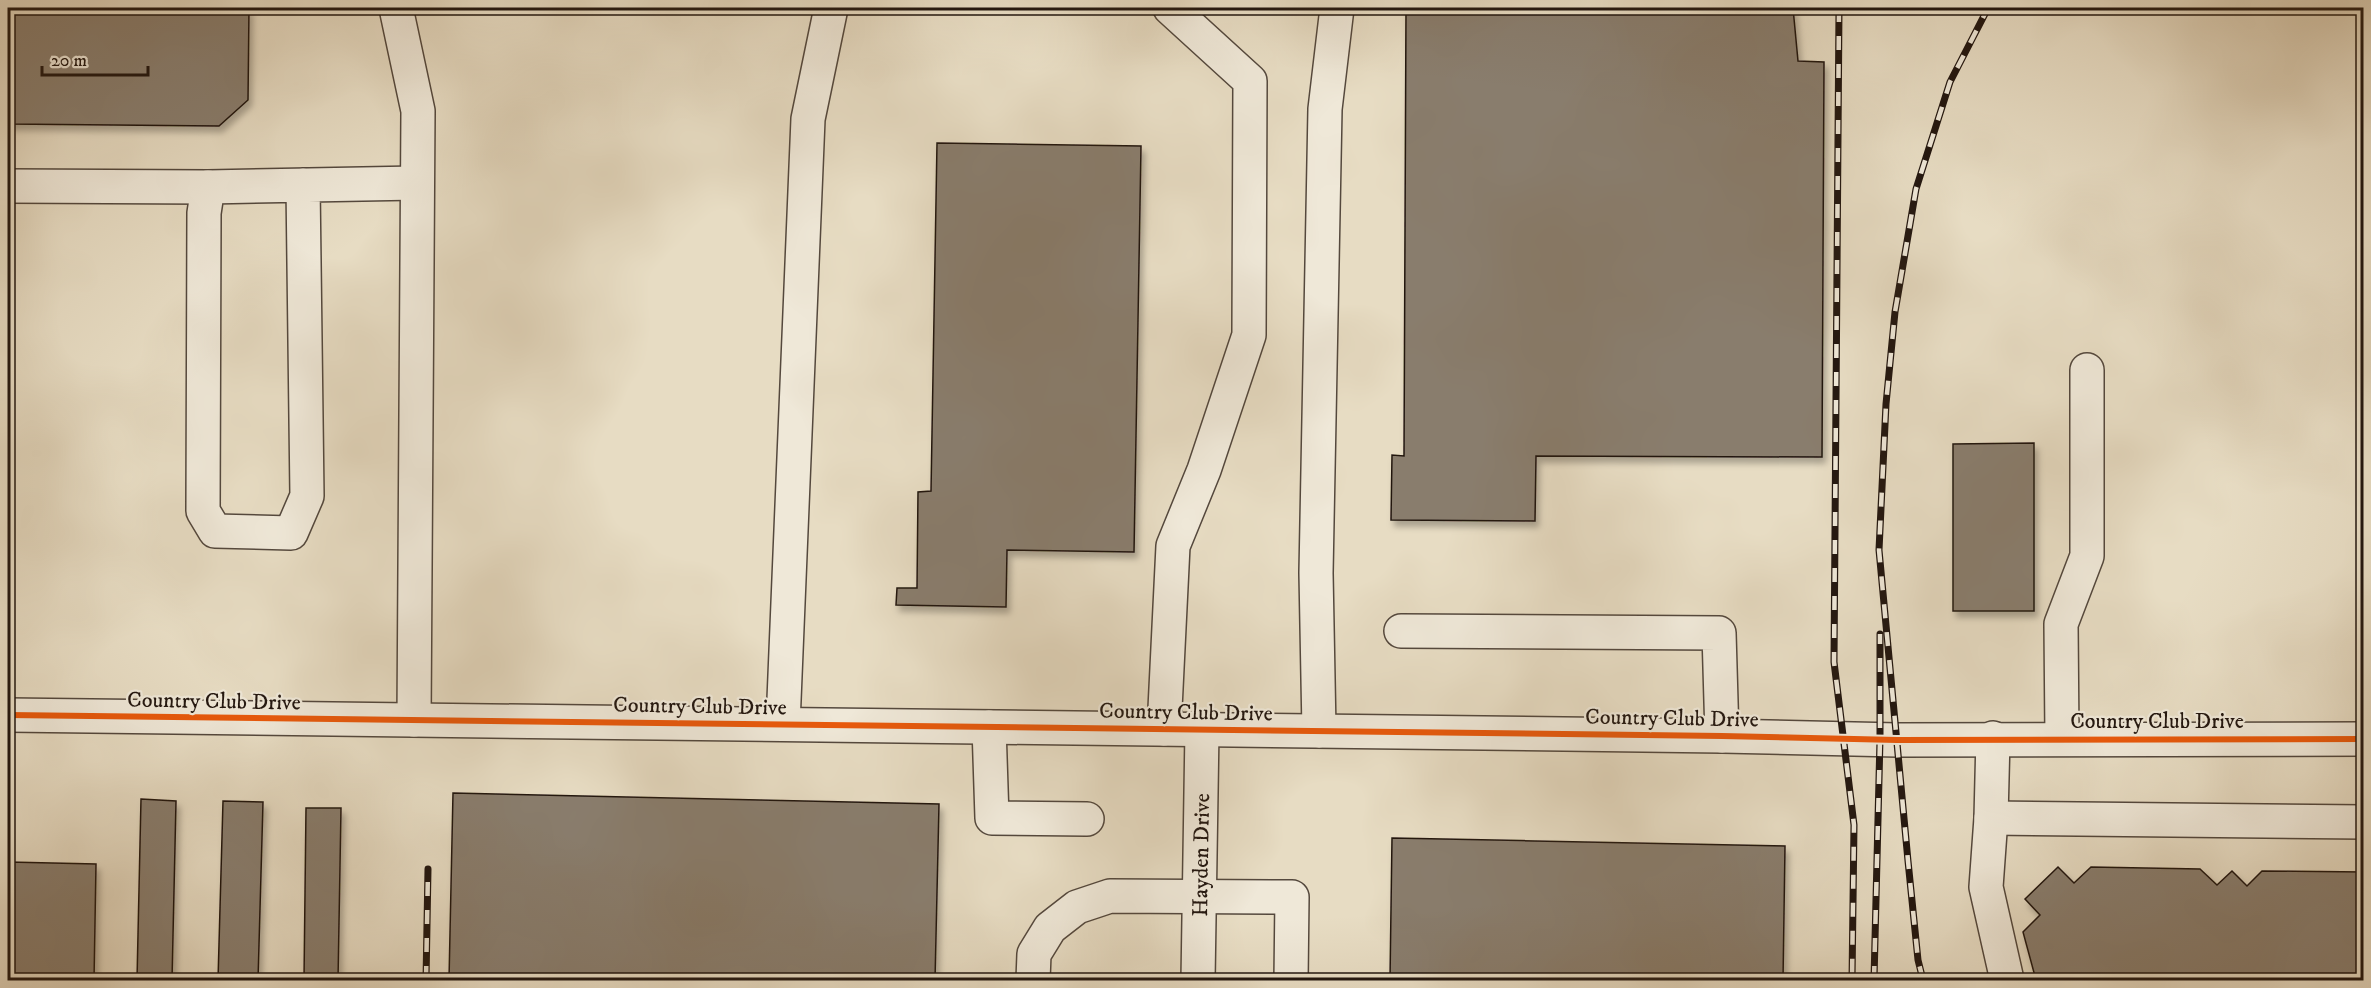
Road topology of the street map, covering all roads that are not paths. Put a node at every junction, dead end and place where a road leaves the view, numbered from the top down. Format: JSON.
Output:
{"nodes":[{"id":1,"x":396,"y":8,"type":"edge"},
{"id":2,"x":831,"y":8,"type":"edge"},
{"id":3,"x":1170,"y":8,"type":"edge"},
{"id":4,"x":1337,"y":8,"type":"edge"},
{"id":5,"x":417,"y":183,"type":"junction"},
{"id":6,"x":303,"y":185,"type":"junction"},
{"id":7,"x":8,"y":186,"type":"edge"},
{"id":8,"x":208,"y":187,"type":"junction"},
{"id":9,"x":2087,"y":370,"type":"dead end"},
{"id":10,"x":1401,"y":631,"type":"dead end"},
{"id":11,"x":8,"y":715,"type":"edge"},
{"id":12,"x":414,"y":720,"type":"junction"},
{"id":13,"x":783,"y":724,"type":"junction"},
{"id":14,"x":989,"y":727,"type":"junction"},
{"id":15,"x":1164,"y":729,"type":"junction"},
{"id":16,"x":1202,"y":730,"type":"junction"},
{"id":17,"x":1319,"y":731,"type":"junction"},
{"id":18,"x":1722,"y":736,"type":"junction"},
{"id":19,"x":1993,"y":738,"type":"junction"},
{"id":20,"x":2062,"y":738,"type":"junction"},
{"id":21,"x":2364,"y":739,"type":"edge"},
{"id":22,"x":1991,"y":818,"type":"junction"},
{"id":23,"x":1088,"y":819,"type":"dead end"},
{"id":24,"x":2364,"y":822,"type":"edge"},
{"id":25,"x":1200,"y":895,"type":"junction"},
{"id":26,"x":1033,"y":981,"type":"edge"},
{"id":27,"x":1198,"y":981,"type":"edge"},
{"id":28,"x":1291,"y":981,"type":"edge"},
{"id":29,"x":2007,"y":981,"type":"edge"}],
"edges":[{"from":1,"to":5,"type":"street"},
{"from":2,"to":13,"type":"street"},
{"from":3,"to":15,"type":"street"},
{"from":4,"to":17,"type":"street"},
{"from":5,"to":6,"type":"street"},
{"from":5,"to":12,"type":"street"},
{"from":6,"to":8,"type":"street"},
{"from":6,"to":8,"type":"street"},
{"from":7,"to":8,"type":"street"},
{"from":9,"to":20,"type":"street"},
{"from":10,"to":18,"type":"street"},
{"from":11,"to":12,"type":"street","name":"Country Club Drive"},
{"from":12,"to":13,"type":"street","name":"Country Club Drive"},
{"from":13,"to":14,"type":"street","name":"Country Club Drive"},
{"from":14,"to":15,"type":"street","name":"Country Club Drive"},
{"from":14,"to":23,"type":"street"},
{"from":15,"to":16,"type":"street","name":"Country Club Drive"},
{"from":16,"to":17,"type":"street","name":"Country Club Drive"},
{"from":16,"to":25,"type":"street","name":"Hayden Drive"},
{"from":17,"to":18,"type":"street","name":"Country Club Drive"},
{"from":18,"to":19,"type":"street","name":"Country Club Drive"},
{"from":19,"to":20,"type":"street","name":"Country Club Drive"},
{"from":19,"to":22,"type":"street"},
{"from":20,"to":21,"type":"street","name":"Country Club Drive"},
{"from":22,"to":24,"type":"street"},
{"from":22,"to":29,"type":"street"},
{"from":25,"to":26,"type":"street"},
{"from":25,"to":27,"type":"street","name":"Hayden Drive"},
{"from":25,"to":28,"type":"street"}]}
